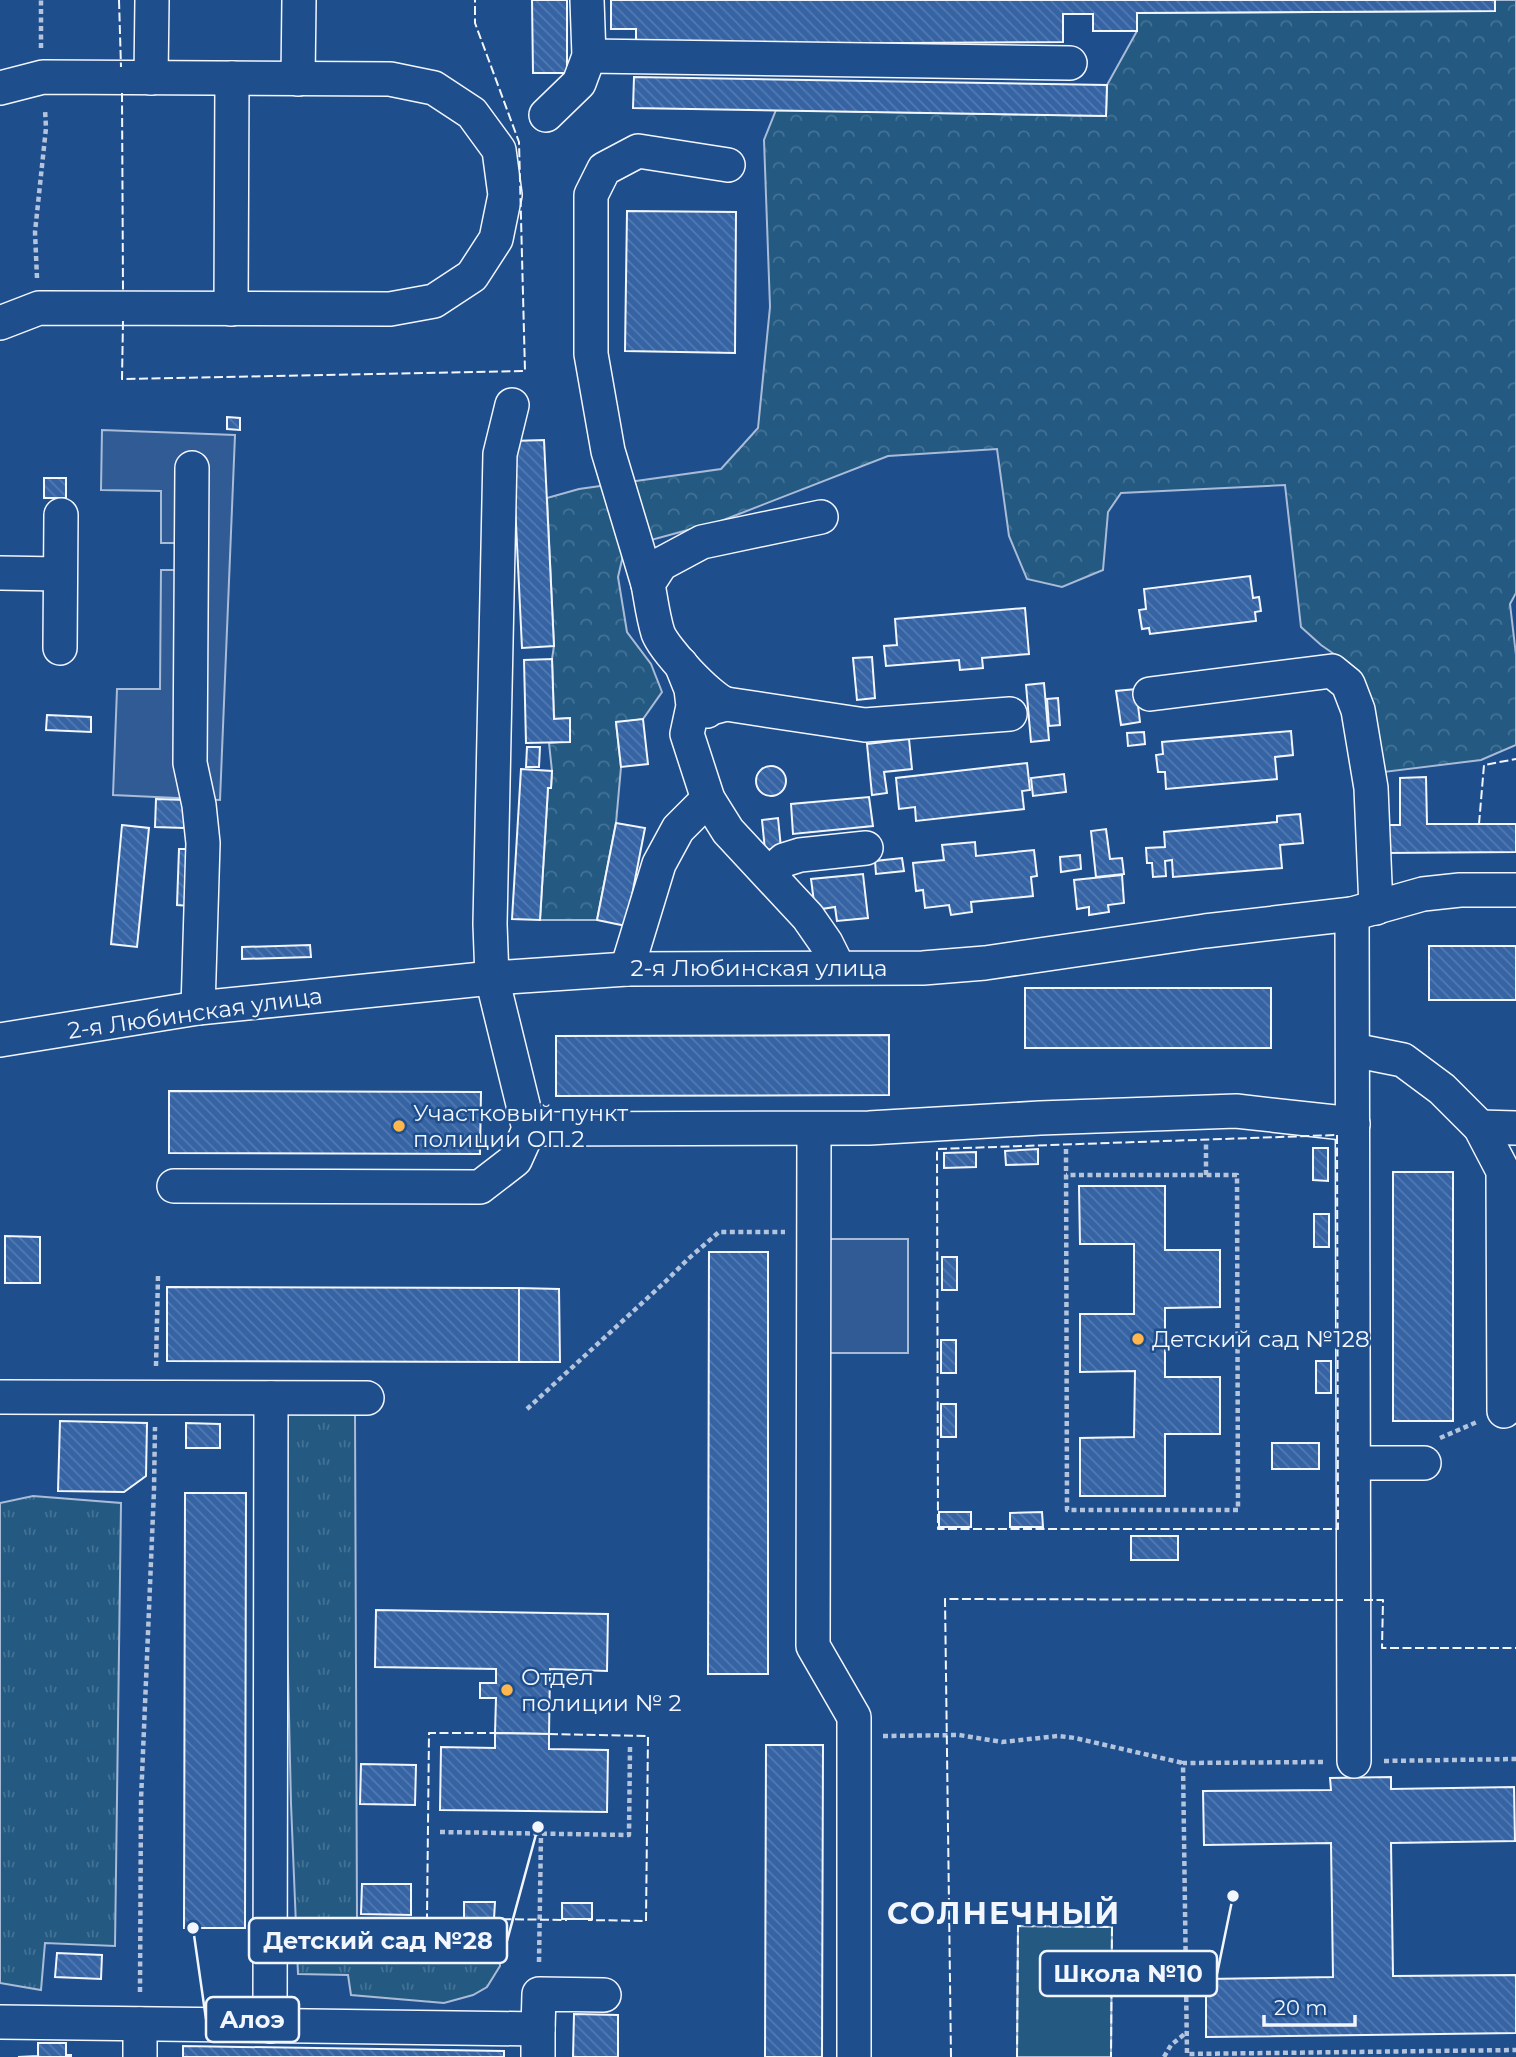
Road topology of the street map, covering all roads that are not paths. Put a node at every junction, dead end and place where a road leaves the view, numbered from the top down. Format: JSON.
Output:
{"nodes":[{"id":1,"x":152,"y":0,"type":"edge"},
{"id":2,"x":299,"y":0,"type":"edge"},
{"id":3,"x":587,"y":0,"type":"edge"},
{"id":4,"x":589,"y":56,"type":"junction"},
{"id":5,"x":1070,"y":63,"type":"dead end"},
{"id":6,"x":151,"y":78,"type":"junction"},
{"id":7,"x":232,"y":78,"type":"junction"},
{"id":8,"x":298,"y":79,"type":"junction"},
{"id":9,"x":0,"y":88,"type":"edge"},
{"id":10,"x":546,"y":115,"type":"dead end"},
{"id":11,"x":728,"y":165,"type":"dead end"},
{"id":12,"x":231,"y":309,"type":"junction"},
{"id":13,"x":0,"y":323,"type":"edge"},
{"id":14,"x":512,"y":405,"type":"dead end"},
{"id":15,"x":192,"y":468,"type":"dead end"},
{"id":16,"x":61,"y":515,"type":"dead end"},
{"id":17,"x":821,"y":517,"type":"dead end"},
{"id":18,"x":0,"y":573,"type":"edge"},
{"id":19,"x":60,"y":574,"type":"junction"},
{"id":20,"x":648,"y":584,"type":"junction"},
{"id":21,"x":60,"y":648,"type":"dead end"},
{"id":22,"x":681,"y":664,"type":"junction"},
{"id":23,"x":1150,"y":694,"type":"dead end"},
{"id":24,"x":726,"y":704,"type":"junction"},
{"id":25,"x":1010,"y":714,"type":"dead end"},
{"id":26,"x":687,"y":734,"type":"junction"},
{"id":27,"x":708,"y":799,"type":"junction"},
{"id":28,"x":866,"y":848,"type":"dead end"},
{"id":29,"x":769,"y":874,"type":"junction"},
{"id":30,"x":1516,"y":890,"type":"edge"},
{"id":31,"x":1364,"y":911,"type":"junction"},
{"id":32,"x":838,"y":967,"type":"junction"},
{"id":33,"x":627,"y":969,"type":"junction"},
{"id":34,"x":492,"y":978,"type":"junction"},
{"id":35,"x":198,"y":1008,"type":"junction"},
{"id":36,"x":0,"y":1040,"type":"edge"},
{"id":37,"x":1353,"y":1050,"type":"junction"},
{"id":38,"x":1353,"y":1124,"type":"junction"},
{"id":39,"x":1480,"y":1127,"type":"junction"},
{"id":40,"x":1516,"y":1128,"type":"edge"},
{"id":41,"x":529,"y":1129,"type":"junction"},
{"id":42,"x":814,"y":1129,"type":"junction"},
{"id":43,"x":174,"y":1186,"type":"dead end"},
{"id":44,"x":1510,"y":1370,"type":"edge"},
{"id":45,"x":0,"y":1397,"type":"edge"},
{"id":46,"x":271,"y":1398,"type":"junction"},
{"id":47,"x":367,"y":1398,"type":"dead end"},
{"id":48,"x":1504,"y":1411,"type":"road end"},
{"id":49,"x":1354,"y":1463,"type":"junction"},
{"id":50,"x":1424,"y":1463,"type":"road end"},
{"id":51,"x":1354,"y":1761,"type":"road end"},
{"id":52,"x":604,"y":1995,"type":"dead end"},
{"id":53,"x":0,"y":2022,"type":"edge"},
{"id":54,"x":140,"y":2024,"type":"junction"},
{"id":55,"x":270,"y":2026,"type":"junction"},
{"id":56,"x":538,"y":2043,"type":"edge"},
{"id":57,"x":139,"y":2057,"type":"edge"},
{"id":58,"x":854,"y":2057,"type":"edge"}],
"edges":[{"from":1,"to":6,"type":"street"},
{"from":2,"to":8,"type":"street"},
{"from":3,"to":4,"type":"street"},
{"from":4,"to":5,"type":"street"},
{"from":4,"to":10,"type":"street"},
{"from":6,"to":7,"type":"street"},
{"from":6,"to":9,"type":"street"},
{"from":7,"to":8,"type":"street"},
{"from":7,"to":12,"type":"street"},
{"from":8,"to":12,"type":"street"},
{"from":11,"to":20,"type":"street"},
{"from":12,"to":13,"type":"street"},
{"from":14,"to":34,"type":"street"},
{"from":15,"to":35,"type":"street"},
{"from":16,"to":19,"type":"street"},
{"from":17,"to":20,"type":"street"},
{"from":18,"to":19,"type":"street"},
{"from":19,"to":21,"type":"street"},
{"from":20,"to":22,"type":"street"},
{"from":22,"to":24,"type":"street"},
{"from":22,"to":26,"type":"street"},
{"from":23,"to":31,"type":"street"},
{"from":24,"to":25,"type":"street"},
{"from":24,"to":26,"type":"street"},
{"from":26,"to":27,"type":"street"},
{"from":27,"to":29,"type":"street"},
{"from":27,"to":33,"type":"street"},
{"from":28,"to":29,"type":"street"},
{"from":29,"to":32,"type":"street"},
{"from":30,"to":31,"type":"street","name":"2-я Любинская улица"},
{"from":31,"to":32,"type":"street","name":"2-я Любинская улица"},
{"from":31,"to":37,"type":"street"},
{"from":32,"to":33,"type":"street","name":"2-я Любинская улица"},
{"from":33,"to":34,"type":"street","name":"2-я Любинская улица"},
{"from":34,"to":35,"type":"street","name":"2-я Любинская улица"},
{"from":34,"to":41,"type":"street"},
{"from":35,"to":36,"type":"street","name":"2-я Любинская улица"},
{"from":37,"to":38,"type":"street"},
{"from":37,"to":39,"type":"street"},
{"from":38,"to":42,"type":"street"},
{"from":38,"to":49,"type":"street"},
{"from":39,"to":40,"type":"street"},
{"from":39,"to":44,"type":"street"},
{"from":41,"to":42,"type":"street"},
{"from":41,"to":43,"type":"street"},
{"from":42,"to":58,"type":"street"},
{"from":44,"to":48,"type":"street"},
{"from":45,"to":46,"type":"street"},
{"from":46,"to":47,"type":"street"},
{"from":46,"to":55,"type":"street"},
{"from":49,"to":50,"type":"street"},
{"from":49,"to":51,"type":"street"},
{"from":52,"to":56,"type":"street"},
{"from":53,"to":54,"type":"street"},
{"from":54,"to":55,"type":"street"},
{"from":54,"to":57,"type":"street"},
{"from":55,"to":56,"type":"street"}]}
